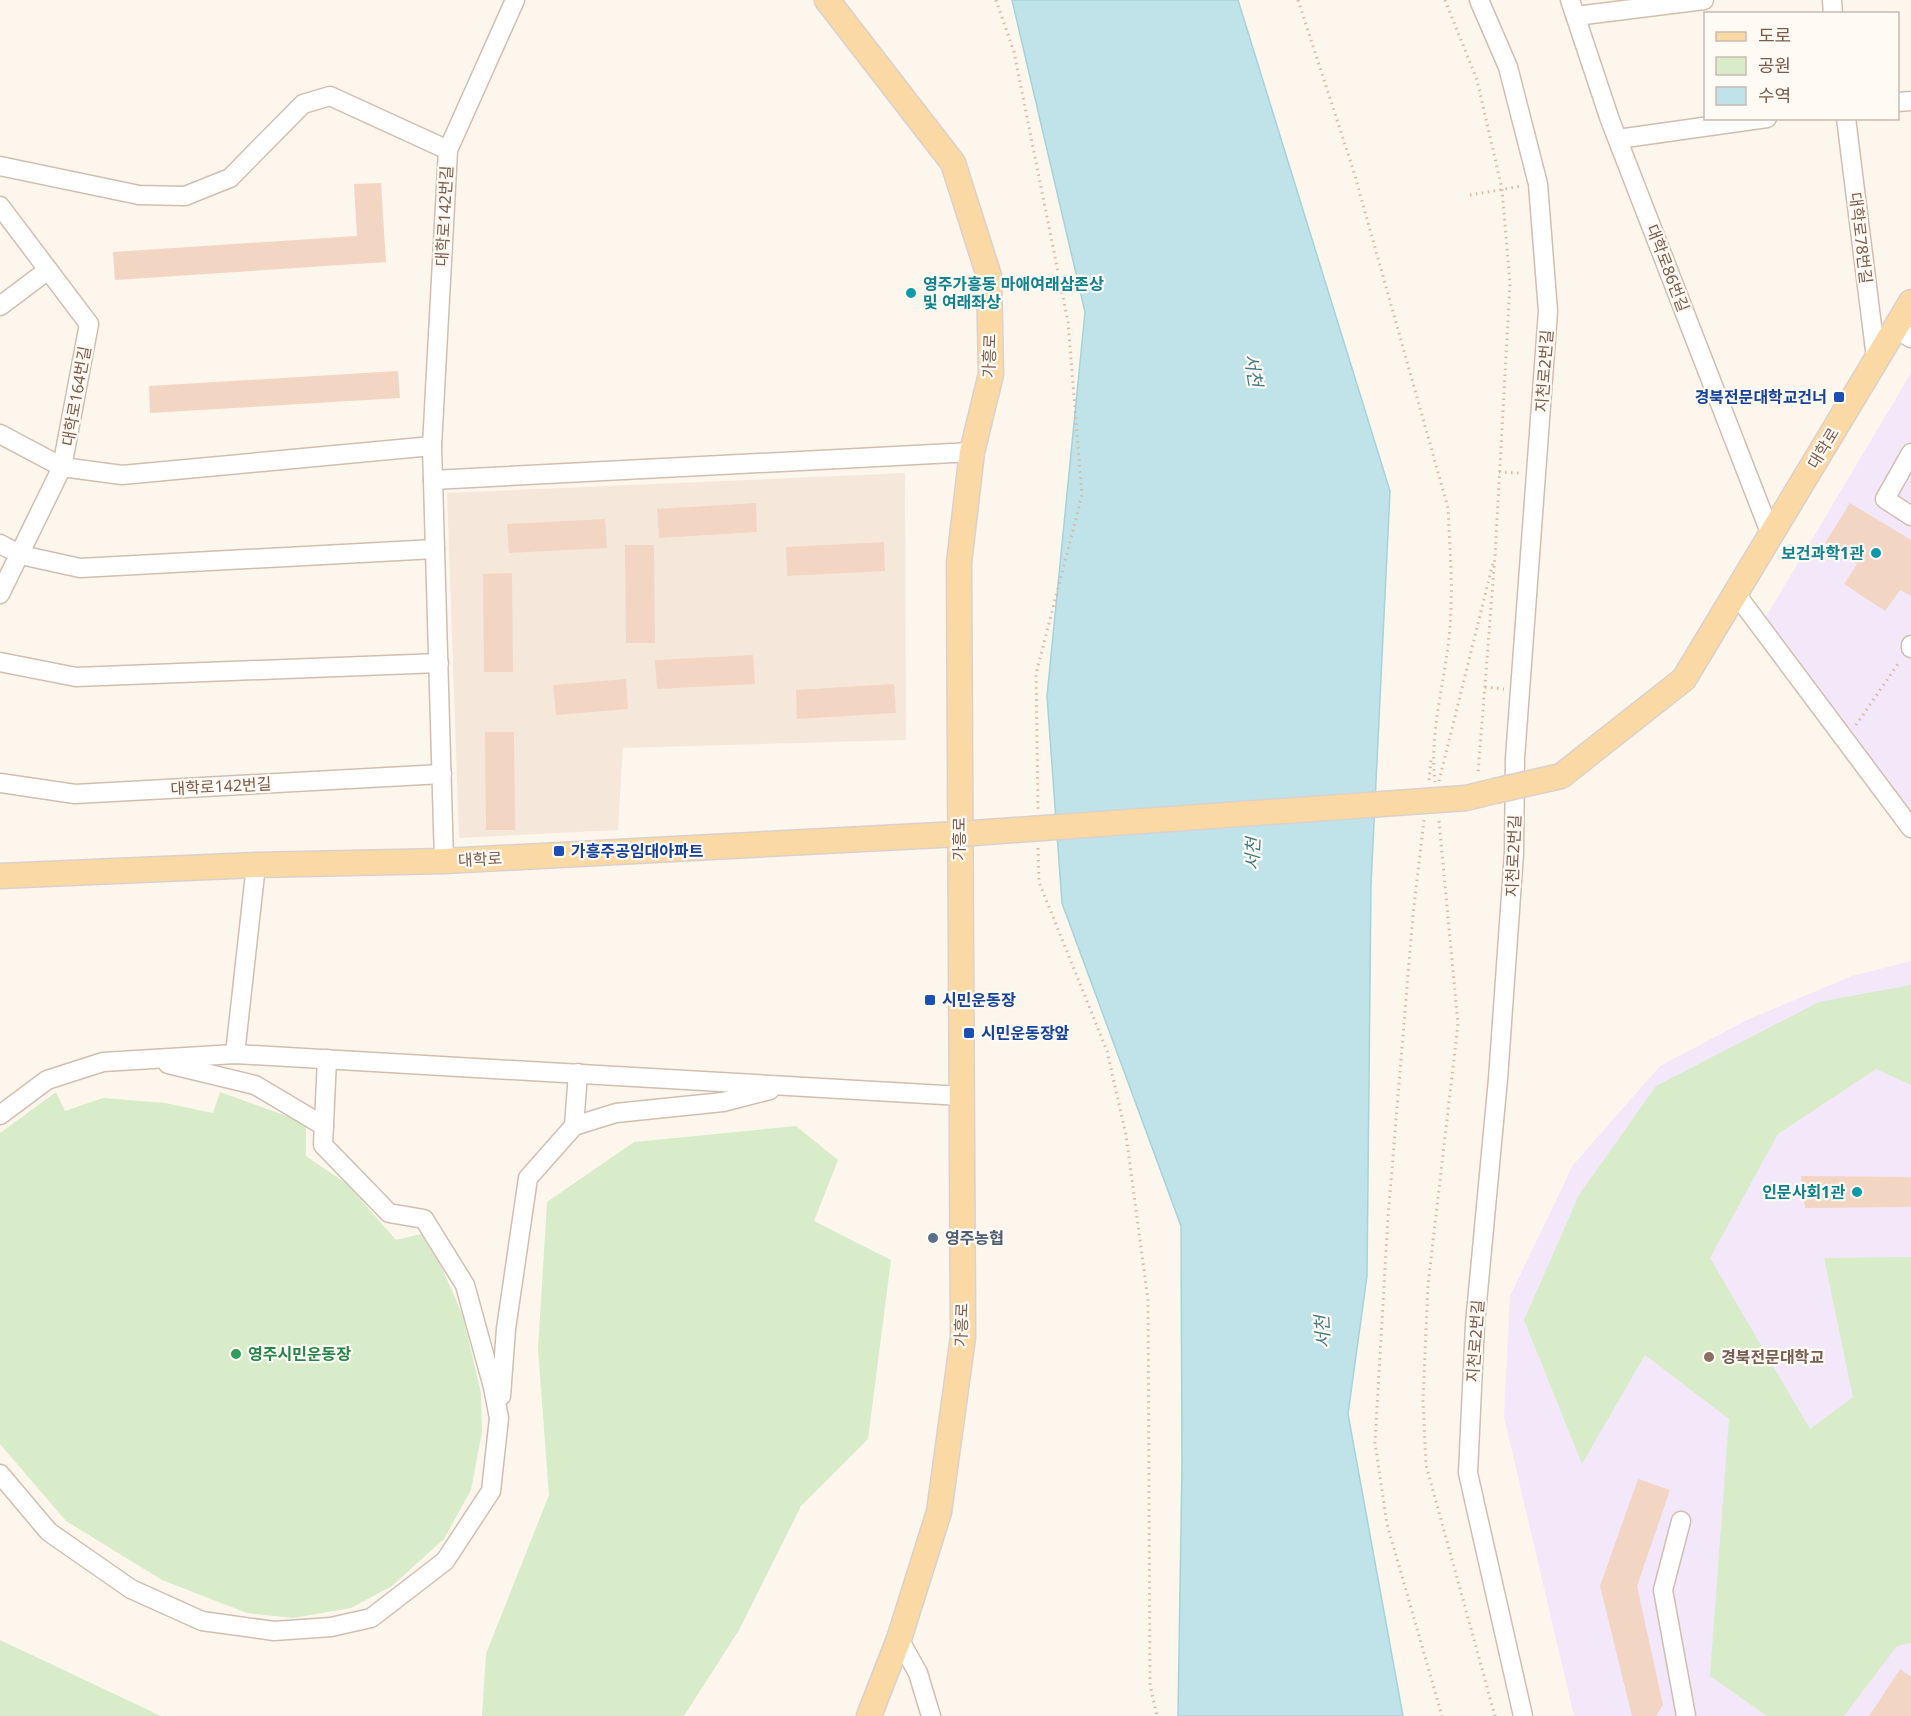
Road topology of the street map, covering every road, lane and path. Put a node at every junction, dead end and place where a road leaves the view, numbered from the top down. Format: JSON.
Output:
{"nodes":[{"id":1,"x":515,"y":0,"type":"edge"},
{"id":2,"x":826,"y":0,"type":"edge"},
{"id":3,"x":996,"y":0,"type":"edge"},
{"id":4,"x":1298,"y":0,"type":"edge"},
{"id":5,"x":1445,"y":0,"type":"edge"},
{"id":6,"x":1479,"y":0,"type":"edge"},
{"id":7,"x":1704,"y":0,"type":"edge"},
{"id":8,"x":1573,"y":8,"type":"edge"},
{"id":9,"x":1753,"y":120,"type":"edge"},
{"id":10,"x":1846,"y":120,"type":"edge"},
{"id":11,"x":1618,"y":139,"type":"junction"},
{"id":12,"x":448,"y":150,"type":"junction"},
{"id":13,"x":0,"y":166,"type":"edge"},
{"id":14,"x":1502,"y":189,"type":"junction"},
{"id":15,"x":1470,"y":195,"type":"dead end"},
{"id":16,"x":0,"y":206,"type":"edge"},
{"id":17,"x":48,"y":270,"type":"junction"},
{"id":18,"x":1911,"y":302,"type":"edge"},
{"id":19,"x":0,"y":306,"type":"edge"},
{"id":20,"x":1903,"y":333,"type":"edge"},
{"id":21,"x":1876,"y":358,"type":"junction"},
{"id":22,"x":0,"y":434,"type":"edge"},
{"id":23,"x":432,"y":446,"type":"junction"},
{"id":24,"x":972,"y":452,"type":"junction"},
{"id":25,"x":1911,"y":453,"type":"edge"},
{"id":26,"x":63,"y":467,"type":"junction"},
{"id":27,"x":433,"y":480,"type":"junction"},
{"id":28,"x":1911,"y":516,"type":"edge"},
{"id":29,"x":1771,"y":535,"type":"junction"},
{"id":30,"x":0,"y":544,"type":"edge"},
{"id":31,"x":435,"y":549,"type":"junction"},
{"id":32,"x":21,"y":555,"type":"junction"},
{"id":33,"x":1495,"y":556,"type":"junction"},
{"id":34,"x":0,"y":594,"type":"edge"},
{"id":35,"x":1736,"y":594,"type":"junction"},
{"id":36,"x":1911,"y":647,"type":"edge"},
{"id":37,"x":0,"y":662,"type":"edge"},
{"id":38,"x":439,"y":663,"type":"junction"},
{"id":39,"x":1845,"y":740,"type":"junction"},
{"id":40,"x":1432,"y":755,"type":"junction"},
{"id":41,"x":442,"y":774,"type":"junction"},
{"id":42,"x":0,"y":783,"type":"edge"},
{"id":43,"x":1428,"y":789,"type":"dead end"},
{"id":44,"x":1479,"y":795,"type":"junction"},
{"id":45,"x":1425,"y":812,"type":"dead end"},
{"id":46,"x":1038,"y":813,"type":"dead end"},
{"id":47,"x":1439,"y":816,"type":"dead end"},
{"id":48,"x":1911,"y":828,"type":"edge"},
{"id":49,"x":959,"y":834,"type":"junction"},
{"id":50,"x":1038,"y":847,"type":"dead end"},
{"id":51,"x":444,"y":861,"type":"junction"},
{"id":52,"x":256,"y":865,"type":"junction"},
{"id":53,"x":0,"y":876,"type":"edge"},
{"id":54,"x":235,"y":1054,"type":"junction"},
{"id":55,"x":150,"y":1059,"type":"junction"},
{"id":56,"x":327,"y":1059,"type":"junction"},
{"id":57,"x":578,"y":1073,"type":"junction"},
{"id":58,"x":785,"y":1086,"type":"junction"},
{"id":59,"x":961,"y":1096,"type":"junction"},
{"id":60,"x":0,"y":1115,"type":"edge"},
{"id":61,"x":324,"y":1126,"type":"junction"},
{"id":62,"x":574,"y":1126,"type":"junction"},
{"id":63,"x":499,"y":1418,"type":"junction"},
{"id":64,"x":0,"y":1473,"type":"edge"},
{"id":65,"x":1681,"y":1521,"type":"dead end"},
{"id":66,"x":899,"y":1639,"type":"junction"},
{"id":67,"x":869,"y":1716,"type":"edge"},
{"id":68,"x":931,"y":1716,"type":"edge"},
{"id":69,"x":1157,"y":1716,"type":"edge"},
{"id":70,"x":1442,"y":1716,"type":"edge"},
{"id":71,"x":1495,"y":1716,"type":"edge"},
{"id":72,"x":1523,"y":1716,"type":"edge"},
{"id":73,"x":1686,"y":1716,"type":"edge"}],
"edges":[{"from":1,"to":12,"type":"street","name":"대학로142번길"},
{"from":2,"to":24,"type":"main road","name":"가흥로"},
{"from":3,"to":46,"type":"path"},
{"from":4,"to":40,"type":"path"},
{"from":5,"to":14,"type":"path"},
{"from":6,"to":72,"type":"street","name":"지천로2번길"},
{"from":7,"to":8,"type":"street"},
{"from":8,"to":11,"type":"street","name":"대학로86번길"},
{"from":9,"to":11,"type":"street"},
{"from":10,"to":21,"type":"street","name":"대학로78번길"},
{"from":11,"to":29,"type":"street","name":"대학로86번길"},
{"from":12,"to":13,"type":"street"},
{"from":12,"to":23,"type":"street","name":"대학로142번길"},
{"from":14,"to":15,"type":"path"},
{"from":14,"to":33,"type":"path"},
{"from":16,"to":17,"type":"street"},
{"from":17,"to":19,"type":"street"},
{"from":17,"to":26,"type":"street","name":"대학로164번길"},
{"from":18,"to":20,"type":"main road","name":"대학로"},
{"from":20,"to":21,"type":"main road","name":"대학로"},
{"from":21,"to":29,"type":"main road","name":"대학로"},
{"from":22,"to":26,"type":"street","name":"대학로164번길"},
{"from":23,"to":26,"type":"street"},
{"from":23,"to":27,"type":"street","name":"대학로142번길"},
{"from":24,"to":27,"type":"street"},
{"from":24,"to":49,"type":"main road","name":"가흥로"},
{"from":25,"to":28,"type":"street"},
{"from":26,"to":32,"type":"street","name":"대학로164번길"},
{"from":27,"to":31,"type":"street","name":"대학로142번길"},
{"from":29,"to":35,"type":"main road","name":"대학로"},
{"from":30,"to":32,"type":"street"},
{"from":31,"to":32,"type":"street"},
{"from":31,"to":38,"type":"street","name":"대학로142번길"},
{"from":32,"to":34,"type":"street","name":"대학로164번길"},
{"from":33,"to":40,"type":"path"},
{"from":33,"to":44,"type":"path"},
{"from":35,"to":39,"type":"street"},
{"from":35,"to":44,"type":"main road","name":"대학로","bridge":true},
{"from":36,"to":39,"type":"path"},
{"from":37,"to":38,"type":"street"},
{"from":38,"to":41,"type":"street","name":"대학로142번길"},
{"from":39,"to":48,"type":"street"},
{"from":40,"to":43,"type":"path"},
{"from":41,"to":42,"type":"street","name":"대학로142번길"},
{"from":41,"to":51,"type":"street","name":"대학로142번길"},
{"from":44,"to":49,"type":"main road","name":"대학로","bridge":true},
{"from":45,"to":70,"type":"path"},
{"from":47,"to":71,"type":"path"},
{"from":49,"to":51,"type":"main road","name":"대학로"},
{"from":49,"to":59,"type":"main road","name":"가흥로"},
{"from":50,"to":69,"type":"path"},
{"from":51,"to":52,"type":"main road","name":"대학로"},
{"from":52,"to":53,"type":"main road","name":"대학로"},
{"from":52,"to":54,"type":"street"},
{"from":54,"to":55,"type":"street"},
{"from":54,"to":56,"type":"street"},
{"from":55,"to":60,"type":"street"},
{"from":55,"to":61,"type":"street"},
{"from":56,"to":57,"type":"street"},
{"from":56,"to":61,"type":"street"},
{"from":57,"to":58,"type":"street"},
{"from":57,"to":62,"type":"street"},
{"from":58,"to":59,"type":"street"},
{"from":58,"to":62,"type":"street"},
{"from":59,"to":66,"type":"main road","name":"가흥로"},
{"from":61,"to":63,"type":"street"},
{"from":62,"to":63,"type":"street"},
{"from":63,"to":64,"type":"street"},
{"from":65,"to":73,"type":"street"},
{"from":66,"to":67,"type":"main road","name":"가흥로"},
{"from":66,"to":68,"type":"street"}]}
